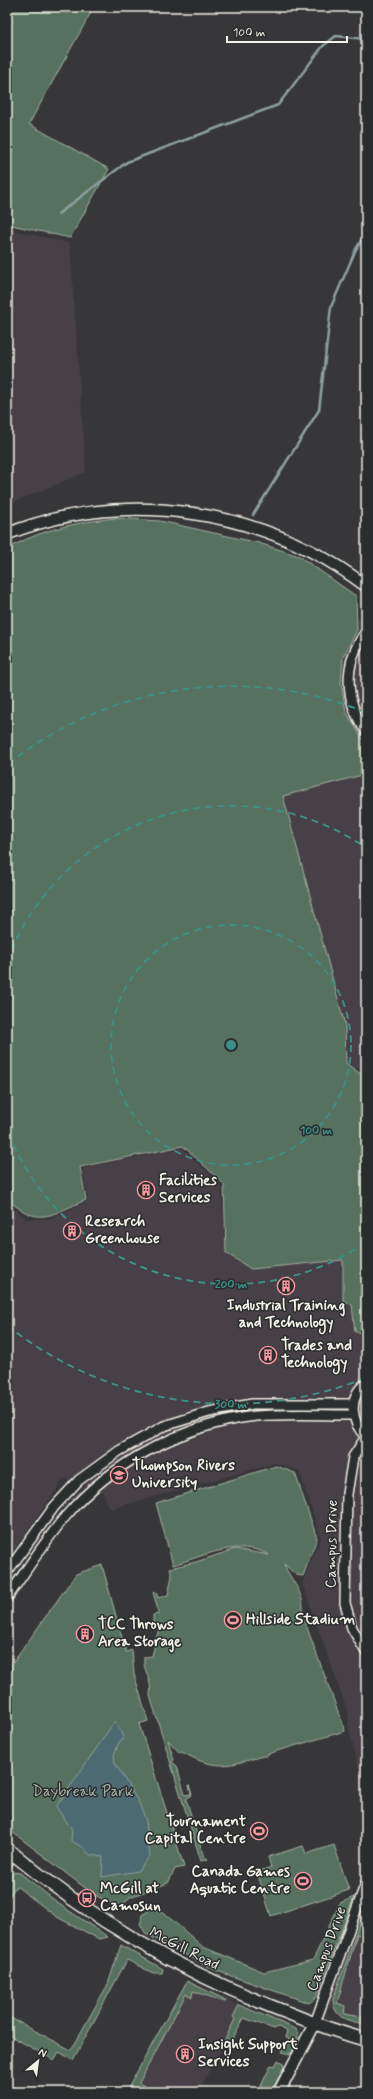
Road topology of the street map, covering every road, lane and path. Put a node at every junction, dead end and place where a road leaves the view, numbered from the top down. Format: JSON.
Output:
{"nodes":[{"id":1,"x":7,"y":534,"type":"edge"},
{"id":2,"x":350,"y":574,"type":"junction"},
{"id":3,"x":366,"y":586,"type":"edge"},
{"id":4,"x":366,"y":591,"type":"edge"},
{"id":5,"x":366,"y":632,"type":"edge"},
{"id":6,"x":366,"y":731,"type":"edge"},
{"id":7,"x":366,"y":1383,"type":"edge"},
{"id":8,"x":353,"y":1404,"type":"junction"},
{"id":9,"x":353,"y":1415,"type":"junction"},
{"id":10,"x":366,"y":1437,"type":"edge"},
{"id":11,"x":7,"y":1572,"type":"edge"},
{"id":12,"x":7,"y":1598,"type":"edge"},
{"id":13,"x":366,"y":1652,"type":"edge"},
{"id":14,"x":9,"y":1855,"type":"edge"},
{"id":15,"x":366,"y":1883,"type":"edge"},
{"id":16,"x":315,"y":2024,"type":"junction"},
{"id":17,"x":366,"y":2040,"type":"edge"},
{"id":18,"x":279,"y":2092,"type":"edge"}],
"edges":[{"from":1,"to":2,"type":"street"},
{"from":2,"to":3,"type":"street"},
{"from":2,"to":4,"type":"street"},
{"from":5,"to":6,"type":"street"},
{"from":7,"to":8,"type":"street"},
{"from":8,"to":9,"type":"street"},
{"from":8,"to":11,"type":"street"},
{"from":9,"to":10,"type":"street"},
{"from":9,"to":12,"type":"street"},
{"from":10,"to":13,"type":"street","name":"Campus Drive"},
{"from":14,"to":16,"type":"main road","name":"McGill Road"},
{"from":15,"to":16,"type":"street","name":"Campus Drive"},
{"from":16,"to":17,"type":"main road","name":"McGill Road"},
{"from":16,"to":18,"type":"street"}]}
